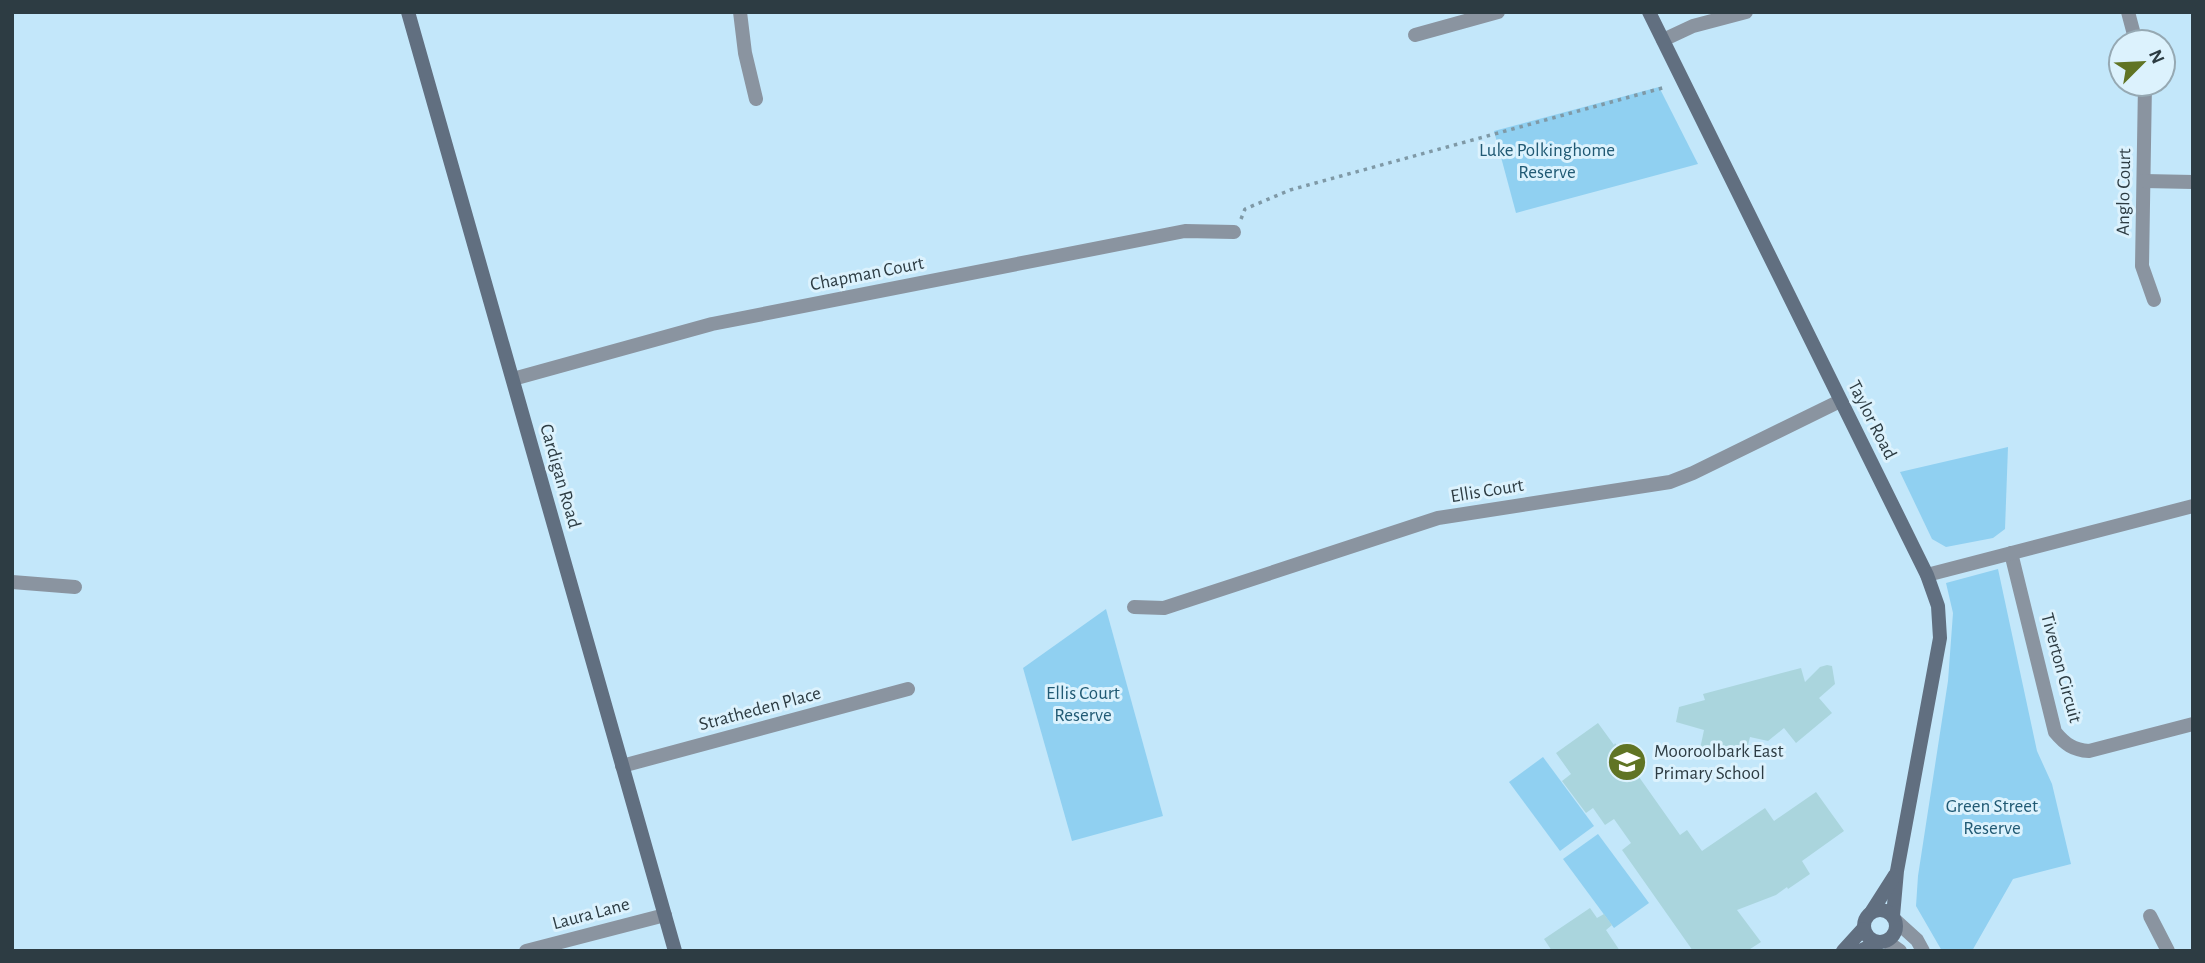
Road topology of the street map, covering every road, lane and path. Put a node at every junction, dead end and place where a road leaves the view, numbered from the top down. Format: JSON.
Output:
{"nodes":[{"id":1,"x":408,"y":12,"type":"edge"},
{"id":2,"x":740,"y":12,"type":"edge"},
{"id":3,"x":1498,"y":12,"type":"edge"},
{"id":4,"x":1649,"y":12,"type":"edge"},
{"id":5,"x":1746,"y":12,"type":"edge"},
{"id":6,"x":1415,"y":34,"type":"dead end"},
{"id":7,"x":1664,"y":40,"type":"junction"},
{"id":8,"x":1666,"y":87,"type":"dead end"},
{"id":9,"x":2145,"y":98,"type":"edge"},
{"id":10,"x":757,"y":99,"type":"dead end"},
{"id":11,"x":2144,"y":181,"type":"junction"},
{"id":12,"x":2193,"y":183,"type":"edge"},
{"id":13,"x":1234,"y":232,"type":"joint"},
{"id":14,"x":2154,"y":300,"type":"dead end"},
{"id":15,"x":513,"y":379,"type":"junction"},
{"id":16,"x":1840,"y":401,"type":"junction"},
{"id":17,"x":2193,"y":506,"type":"edge"},
{"id":18,"x":2011,"y":553,"type":"junction"},
{"id":19,"x":1927,"y":575,"type":"junction"},
{"id":20,"x":12,"y":582,"type":"edge"},
{"id":21,"x":75,"y":587,"type":"dead end"},
{"id":22,"x":1134,"y":607,"type":"dead end"},
{"id":23,"x":908,"y":689,"type":"dead end"},
{"id":24,"x":2193,"y":724,"type":"edge"},
{"id":25,"x":622,"y":766,"type":"junction"},
{"id":26,"x":1897,"y":871,"type":"junction"},
{"id":27,"x":1872,"y":911,"type":"junction"},
{"id":28,"x":665,"y":915,"type":"junction"},
{"id":29,"x":2150,"y":916,"type":"dead end"},
{"id":30,"x":1895,"y":919,"type":"junction"},
{"id":31,"x":1864,"y":929,"type":"junction"},
{"id":32,"x":1883,"y":942,"type":"junction"},
{"id":33,"x":526,"y":951,"type":"edge"},
{"id":34,"x":676,"y":951,"type":"edge"},
{"id":35,"x":1843,"y":951,"type":"edge"},
{"id":36,"x":1860,"y":951,"type":"edge"},
{"id":37,"x":1900,"y":951,"type":"edge"},
{"id":38,"x":1923,"y":951,"type":"edge"},
{"id":39,"x":2168,"y":951,"type":"edge"}],
"edges":[{"from":1,"to":15,"type":"street","name":"Cardigan Road"},
{"from":2,"to":10,"type":"street"},
{"from":3,"to":6,"type":"street"},
{"from":4,"to":7,"type":"street","name":"Taylor Road"},
{"from":5,"to":7,"type":"street"},
{"from":7,"to":16,"type":"street","name":"Taylor Road"},
{"from":8,"to":13,"type":"path"},
{"from":9,"to":11,"type":"street","name":"Anglo Court"},
{"from":11,"to":12,"type":"street"},
{"from":11,"to":14,"type":"street","name":"Anglo Court"},
{"from":13,"to":15,"type":"street","name":"Chapman Court"},
{"from":15,"to":25,"type":"street","name":"Cardigan Road"},
{"from":16,"to":19,"type":"street","name":"Taylor Road"},
{"from":16,"to":22,"type":"street","name":"Ellis Court"},
{"from":17,"to":18,"type":"street"},
{"from":18,"to":19,"type":"street"},
{"from":18,"to":24,"type":"street","name":"Tiverton Circuit"},
{"from":19,"to":26,"type":"street","name":"Taylor Road"},
{"from":20,"to":21,"type":"street"},
{"from":23,"to":25,"type":"street","name":"Stratheden Place"},
{"from":25,"to":28,"type":"street","name":"Cardigan Road"},
{"from":26,"to":27,"type":"street","name":"Taylor Road"},
{"from":26,"to":30,"type":"street","name":"Taylor Road"},
{"from":27,"to":30,"type":"street"},
{"from":27,"to":31,"type":"street"},
{"from":28,"to":33,"type":"street","name":"Laura Lane"},
{"from":28,"to":34,"type":"street","name":"Cardigan Road"},
{"from":29,"to":39,"type":"street"},
{"from":30,"to":32,"type":"street"},
{"from":30,"to":38,"type":"street"},
{"from":31,"to":32,"type":"street"},
{"from":31,"to":35,"type":"street"},
{"from":32,"to":36,"type":"street"},
{"from":32,"to":37,"type":"street"}]}
